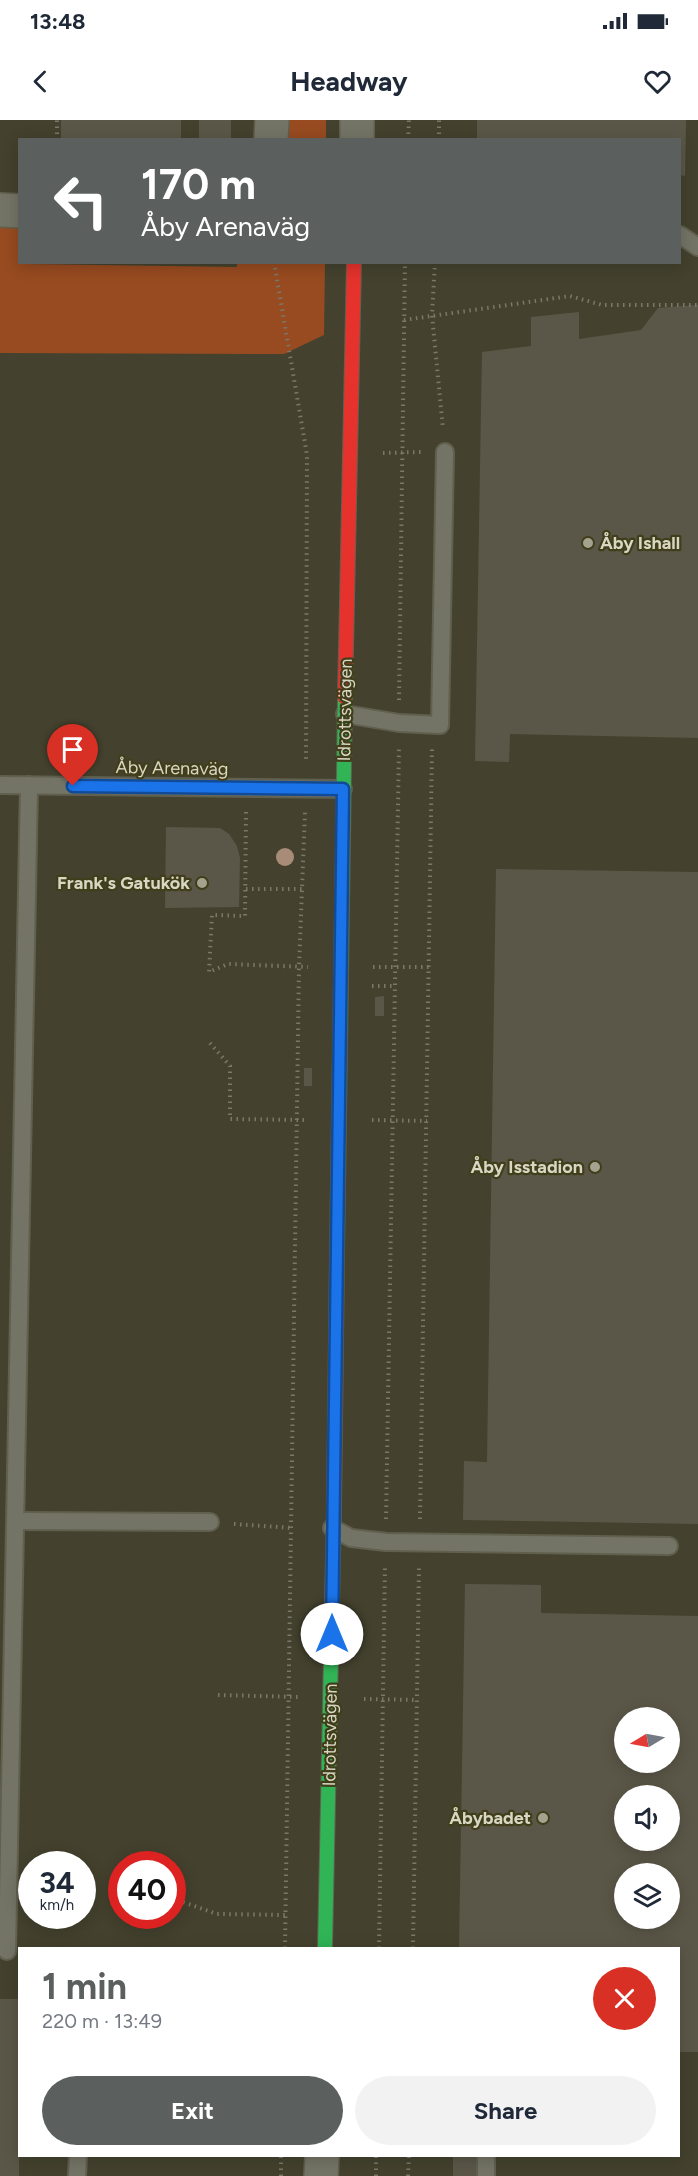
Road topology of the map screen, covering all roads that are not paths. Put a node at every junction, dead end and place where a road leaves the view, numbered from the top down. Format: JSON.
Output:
{"nodes":[{"id":1,"x":272,"y":120,"type":"edge"},
{"id":2,"x":357,"y":120,"type":"edge"},
{"id":3,"x":271,"y":138,"type":"edge"},
{"id":4,"x":357,"y":138,"type":"edge"},
{"id":5,"x":0,"y":210,"type":"edge"},
{"id":6,"x":18,"y":211,"type":"edge"},
{"id":7,"x":681,"y":236,"type":"edge"},
{"id":8,"x":698,"y":247,"type":"edge"},
{"id":9,"x":354,"y":264,"type":"edge"},
{"id":10,"x":445,"y":452,"type":"road end"},
{"id":11,"x":345,"y":714,"type":"junction"},
{"id":12,"x":0,"y":785,"type":"edge"},
{"id":13,"x":29,"y":785,"type":"junction"},
{"id":14,"x":343,"y":789,"type":"junction"},
{"id":15,"x":16,"y":1521,"type":"junction"},
{"id":16,"x":210,"y":1522,"type":"road end"},
{"id":17,"x":332,"y":1527,"type":"junction"},
{"id":18,"x":669,"y":1546,"type":"dead end"},
{"id":19,"x":325,"y":1947,"type":"edge"},
{"id":20,"x":9,"y":1951,"type":"edge"},
{"id":21,"x":78,"y":2157,"type":"edge"},
{"id":22,"x":322,"y":2157,"type":"edge"},
{"id":23,"x":486,"y":2157,"type":"edge"},
{"id":24,"x":77,"y":2176,"type":"edge"},
{"id":25,"x":321,"y":2176,"type":"edge"},
{"id":26,"x":486,"y":2176,"type":"edge"}],
"edges":[{"from":1,"to":3,"type":"street"},
{"from":2,"to":4,"type":"street"},
{"from":5,"to":6,"type":"street"},
{"from":7,"to":8,"type":"lane"},
{"from":9,"to":11,"type":"street","name":"Idrottsvägen"},
{"from":10,"to":11,"type":"lane"},
{"from":11,"to":14,"type":"street","name":"Idrottsvägen"},
{"from":12,"to":13,"type":"lane","name":"Åby Arenaväg"},
{"from":13,"to":14,"type":"lane","name":"Åby Arenaväg"},
{"from":13,"to":15,"type":"lane"},
{"from":14,"to":17,"type":"street","name":"Idrottsvägen"},
{"from":15,"to":16,"type":"lane"},
{"from":15,"to":20,"type":"lane"},
{"from":17,"to":18,"type":"lane"},
{"from":17,"to":19,"type":"street","name":"Idrottsvägen"},
{"from":21,"to":24,"type":"lane"},
{"from":22,"to":25,"type":"street"},
{"from":23,"to":26,"type":"lane"}]}
